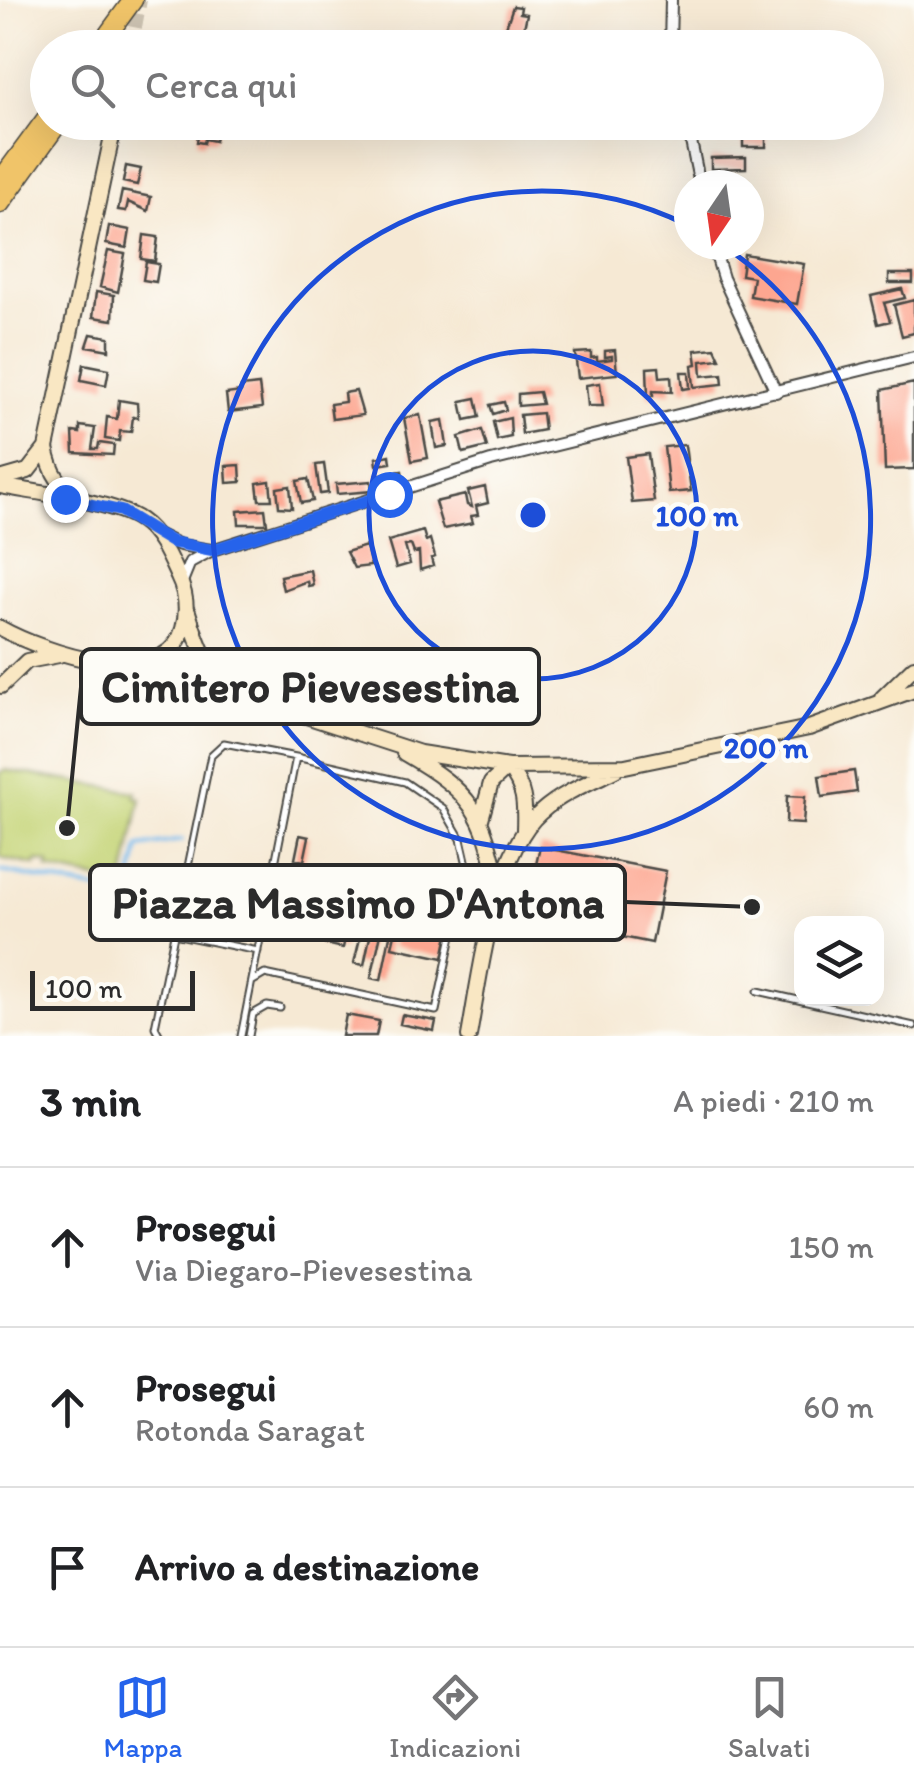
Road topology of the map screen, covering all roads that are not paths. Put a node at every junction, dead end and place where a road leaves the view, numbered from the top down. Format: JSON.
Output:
{"nodes":[{"id":1,"x":132,"y":0,"type":"edge"},
{"id":2,"x":147,"y":0,"type":"edge"},
{"id":3,"x":671,"y":0,"type":"edge"},
{"id":4,"x":111,"y":30,"type":"edge"},
{"id":5,"x":126,"y":30,"type":"edge"},
{"id":6,"x":670,"y":30,"type":"edge"},
{"id":7,"x":30,"y":140,"type":"edge"},
{"id":8,"x":46,"y":140,"type":"edge"},
{"id":9,"x":111,"y":140,"type":"edge"},
{"id":10,"x":691,"y":140,"type":"edge"},
{"id":11,"x":697,"y":170,"type":"edge"},
{"id":12,"x":0,"y":181,"type":"edge"},
{"id":13,"x":0,"y":204,"type":"edge"},
{"id":14,"x":717,"y":260,"type":"edge"},
{"id":15,"x":914,"y":357,"type":"edge"},
{"id":16,"x":776,"y":392,"type":"junction"},
{"id":17,"x":46,"y":448,"type":"junction"},
{"id":18,"x":0,"y":482,"type":"edge"},
{"id":19,"x":92,"y":504,"type":"junction"},
{"id":20,"x":152,"y":531,"type":"junction"},
{"id":21,"x":212,"y":550,"type":"junction"},
{"id":22,"x":181,"y":584,"type":"junction"},
{"id":23,"x":187,"y":608,"type":"junction"},
{"id":24,"x":0,"y":628,"type":"edge"},
{"id":25,"x":66,"y":654,"type":"junction"},
{"id":26,"x":121,"y":664,"type":"junction"},
{"id":27,"x":914,"y":667,"type":"edge"},
{"id":28,"x":0,"y":678,"type":"edge"},
{"id":29,"x":0,"y":687,"type":"edge"},
{"id":30,"x":914,"y":690,"type":"edge"},
{"id":31,"x":238,"y":694,"type":"junction"},
{"id":32,"x":878,"y":702,"type":"junction"},
{"id":33,"x":386,"y":742,"type":"junction"},
{"id":34,"x":296,"y":756,"type":"junction"},
{"id":35,"x":508,"y":766,"type":"junction"},
{"id":36,"x":625,"y":766,"type":"junction"},
{"id":37,"x":481,"y":819,"type":"junction"},
{"id":38,"x":524,"y":830,"type":"junction"},
{"id":39,"x":499,"y":888,"type":"junction"},
{"id":40,"x":174,"y":934,"type":"junction"},
{"id":41,"x":258,"y":951,"type":"junction"},
{"id":42,"x":252,"y":982,"type":"junction"},
{"id":43,"x":758,"y":991,"type":"dead end"},
{"id":44,"x":280,"y":1008,"type":"dead end"},
{"id":45,"x":914,"y":1026,"type":"edge"},
{"id":46,"x":470,"y":1034,"type":"edge"},
{"id":47,"x":160,"y":1036,"type":"edge"},
{"id":48,"x":245,"y":1036,"type":"edge"}],
"edges":[{"from":1,"to":4,"type":"highway"},
{"from":2,"to":5,"type":"highway"},
{"from":3,"to":6,"type":"street"},
{"from":7,"to":12,"type":"highway"},
{"from":8,"to":13,"type":"highway"},
{"from":9,"to":17,"type":"main road"},
{"from":10,"to":11,"type":"street"},
{"from":14,"to":16,"type":"street"},
{"from":15,"to":16,"type":"street"},
{"from":16,"to":21,"type":"street"},
{"from":17,"to":18,"type":"main road"},
{"from":17,"to":19,"type":"main road"},
{"from":18,"to":19,"type":"main road"},
{"from":19,"to":20,"type":"main road"},
{"from":20,"to":21,"type":"street"},
{"from":20,"to":22,"type":"main road"},
{"from":21,"to":22,"type":"street"},
{"from":22,"to":23,"type":"main road"},
{"from":23,"to":26,"type":"main road"},
{"from":23,"to":31,"type":"main road"},
{"from":24,"to":25,"type":"main road"},
{"from":25,"to":26,"type":"main road"},
{"from":25,"to":29,"type":"main road"},
{"from":26,"to":31,"type":"main road"},
{"from":27,"to":32,"type":"main road"},
{"from":28,"to":29,"type":"main road"},
{"from":30,"to":32,"type":"main road"},
{"from":31,"to":33,"type":"main road"},
{"from":32,"to":36,"type":"main road"},
{"from":33,"to":35,"type":"main road"},
{"from":33,"to":37,"type":"main road"},
{"from":34,"to":40,"type":"lane"},
{"from":34,"to":41,"type":"lane"},
{"from":34,"to":42,"type":"lane"},
{"from":35,"to":36,"type":"main road"},
{"from":35,"to":37,"type":"main road"},
{"from":35,"to":38,"type":"main road"},
{"from":36,"to":38,"type":"main road"},
{"from":37,"to":39,"type":"main road"},
{"from":38,"to":39,"type":"main road"},
{"from":39,"to":46,"type":"main road"},
{"from":40,"to":41,"type":"lane"},
{"from":40,"to":47,"type":"lane"},
{"from":41,"to":42,"type":"lane"},
{"from":42,"to":48,"type":"lane"},
{"from":43,"to":45,"type":"lane"},
{"from":44,"to":48,"type":"lane"}]}
